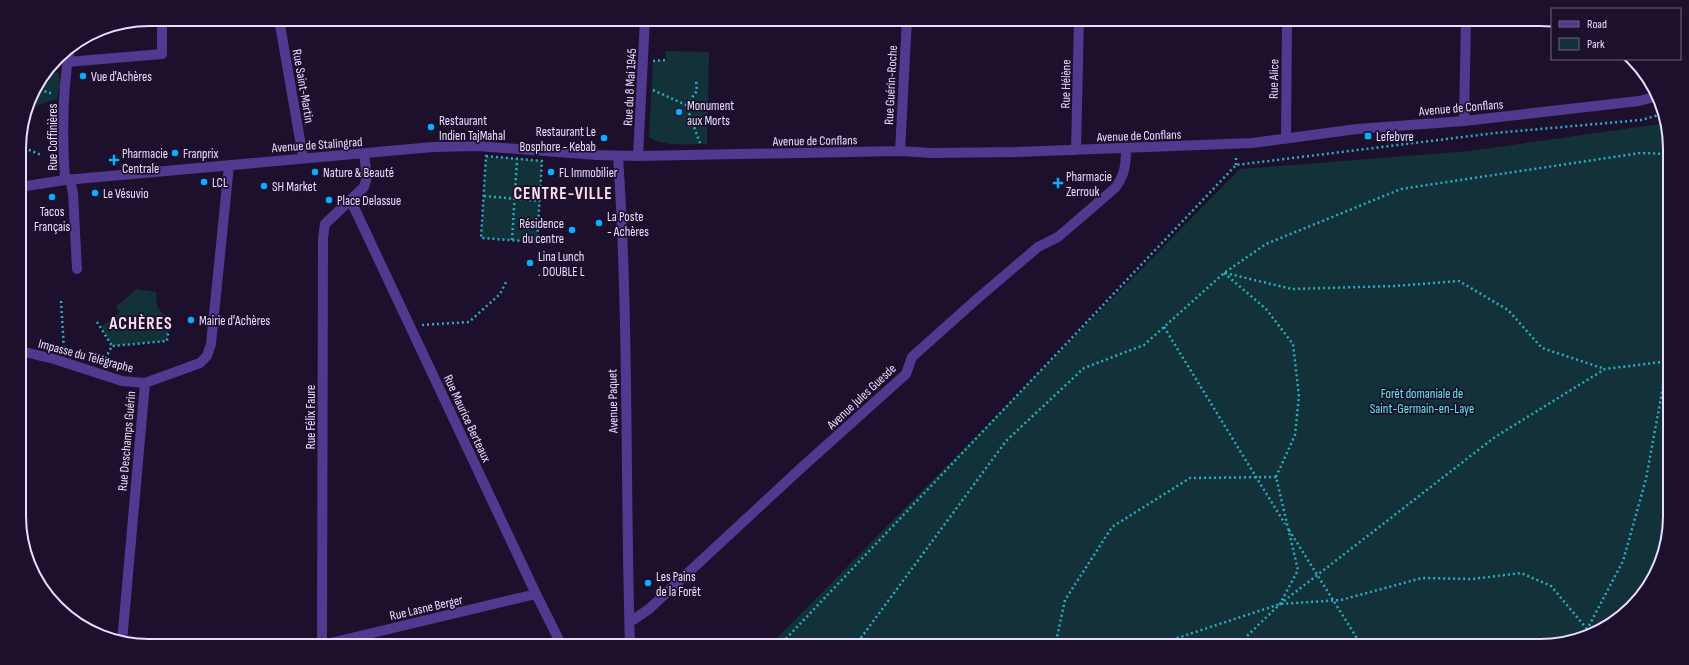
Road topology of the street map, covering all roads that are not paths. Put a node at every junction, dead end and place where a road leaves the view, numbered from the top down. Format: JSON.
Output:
{"nodes":[{"id":1,"x":162,"y":26,"type":"edge"},
{"id":2,"x":280,"y":26,"type":"edge"},
{"id":3,"x":645,"y":26,"type":"edge"},
{"id":4,"x":907,"y":26,"type":"edge"},
{"id":5,"x":1079,"y":26,"type":"edge"},
{"id":6,"x":1287,"y":26,"type":"edge"},
{"id":7,"x":1466,"y":26,"type":"edge"},
{"id":8,"x":68,"y":56,"type":"edge"},
{"id":9,"x":67,"y":62,"type":"junction"},
{"id":10,"x":1651,"y":97,"type":"edge"},
{"id":11,"x":1464,"y":121,"type":"junction"},
{"id":12,"x":1286,"y":139,"type":"junction"},
{"id":13,"x":1126,"y":148,"type":"junction"},
{"id":14,"x":1076,"y":150,"type":"junction"},
{"id":15,"x":900,"y":151,"type":"junction"},
{"id":16,"x":364,"y":154,"type":"junction"},
{"id":17,"x":618,"y":156,"type":"junction"},
{"id":18,"x":638,"y":156,"type":"junction"},
{"id":19,"x":303,"y":158,"type":"junction"},
{"id":20,"x":229,"y":165,"type":"junction"},
{"id":21,"x":67,"y":179,"type":"junction"},
{"id":22,"x":26,"y":186,"type":"edge"},
{"id":23,"x":351,"y":201,"type":"junction"},
{"id":24,"x":77,"y":269,"type":"dead end"},
{"id":25,"x":26,"y":352,"type":"edge"},
{"id":26,"x":145,"y":382,"type":"junction"},
{"id":27,"x":536,"y":594,"type":"junction"},
{"id":28,"x":630,"y":622,"type":"junction"},
{"id":29,"x":123,"y":636,"type":"edge"},
{"id":30,"x":322,"y":639,"type":"edge"},
{"id":31,"x":351,"y":639,"type":"edge"},
{"id":32,"x":558,"y":639,"type":"edge"},
{"id":33,"x":630,"y":639,"type":"edge"}],
"edges":[{"from":1,"to":9,"type":"street"},
{"from":2,"to":19,"type":"street","name":"Rue Saint-Martin"},
{"from":3,"to":18,"type":"street","name":"Rue du 8 Mai 1945"},
{"from":4,"to":15,"type":"street","name":"Rue Guérin-Roche"},
{"from":5,"to":14,"type":"street","name":"Rue Hélène"},
{"from":6,"to":12,"type":"street","name":"Rue Alice"},
{"from":7,"to":11,"type":"street"},
{"from":8,"to":9,"type":"street","name":"Rue Coffinières"},
{"from":9,"to":21,"type":"street","name":"Rue Coffinières"},
{"from":10,"to":11,"type":"street","name":"Avenue de Conflans"},
{"from":11,"to":12,"type":"street","name":"Avenue de Conflans"},
{"from":12,"to":13,"type":"street","name":"Avenue de Conflans"},
{"from":13,"to":14,"type":"street","name":"Avenue de Conflans"},
{"from":13,"to":28,"type":"street","name":"Avenue Jules Guesde"},
{"from":14,"to":15,"type":"street","name":"Avenue de Conflans"},
{"from":15,"to":18,"type":"street","name":"Avenue de Conflans"},
{"from":16,"to":17,"type":"street","name":"Avenue de Stalingrad"},
{"from":16,"to":19,"type":"street","name":"Avenue de Stalingrad"},
{"from":16,"to":23,"type":"street"},
{"from":17,"to":18,"type":"street","name":"Avenue de Conflans"},
{"from":17,"to":28,"type":"street","name":"Avenue Paquet"},
{"from":19,"to":20,"type":"street","name":"Avenue de Stalingrad"},
{"from":20,"to":21,"type":"street","name":"Avenue de Stalingrad"},
{"from":20,"to":26,"type":"street","name":"Rue Deschamps Guérin"},
{"from":21,"to":22,"type":"street","name":"Avenue de Stalingrad"},
{"from":21,"to":24,"type":"street","name":"Rue Coffinières"},
{"from":23,"to":27,"type":"street","name":"Rue Maurice Berteaux"},
{"from":23,"to":30,"type":"street","name":"Rue Félix Faure"},
{"from":25,"to":26,"type":"street","name":"Impasse du Télégraphe"},
{"from":26,"to":29,"type":"street","name":"Rue Deschamps Guérin"},
{"from":27,"to":31,"type":"street","name":"Rue Lasne Berger"},
{"from":27,"to":32,"type":"street","name":"Rue Maurice Berteaux"},
{"from":28,"to":33,"type":"street","name":"Avenue Paquet"}]}
